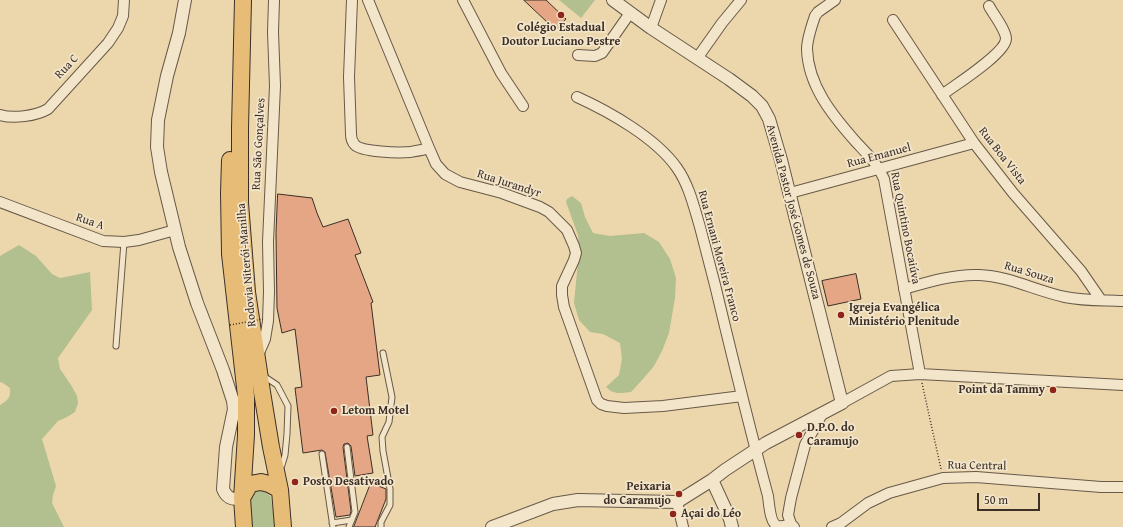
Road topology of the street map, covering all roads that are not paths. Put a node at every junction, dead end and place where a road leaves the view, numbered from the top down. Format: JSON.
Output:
{"nodes":[{"id":1,"x":124,"y":0,"type":"edge"},
{"id":2,"x":185,"y":0,"type":"edge"},
{"id":3,"x":234,"y":0,"type":"edge"},
{"id":4,"x":243,"y":0,"type":"edge"},
{"id":5,"x":274,"y":0,"type":"edge"},
{"id":6,"x":352,"y":0,"type":"edge"},
{"id":7,"x":368,"y":0,"type":"edge"},
{"id":8,"x":463,"y":0,"type":"edge"},
{"id":9,"x":613,"y":0,"type":"edge"},
{"id":10,"x":661,"y":0,"type":"edge"},
{"id":11,"x":741,"y":0,"type":"edge"},
{"id":12,"x":835,"y":0,"type":"edge"},
{"id":13,"x":989,"y":6,"type":"dead end"},
{"id":14,"x":630,"y":14,"type":"junction"},
{"id":15,"x":893,"y":20,"type":"dead end"},
{"id":16,"x":651,"y":28,"type":"junction"},
{"id":17,"x":578,"y":55,"type":"dead end"},
{"id":18,"x":698,"y":57,"type":"junction"},
{"id":19,"x":942,"y":95,"type":"junction"},
{"id":20,"x":577,"y":97,"type":"dead end"},
{"id":21,"x":523,"y":106,"type":"dead end"},
{"id":22,"x":0,"y":115,"type":"edge"},
{"id":23,"x":974,"y":143,"type":"junction"},
{"id":24,"x":429,"y":148,"type":"junction"},
{"id":25,"x":880,"y":169,"type":"junction"},
{"id":26,"x":790,"y":193,"type":"junction"},
{"id":27,"x":0,"y":202,"type":"edge"},
{"id":28,"x":175,"y":230,"type":"junction"},
{"id":29,"x":124,"y":242,"type":"junction"},
{"id":30,"x":904,"y":289,"type":"junction"},
{"id":31,"x":1101,"y":300,"type":"junction"},
{"id":32,"x":1123,"y":301,"type":"edge"},
{"id":33,"x":116,"y":346,"type":"dead end"},
{"id":34,"x":383,"y":353,"type":"dead end"},
{"id":35,"x":257,"y":359,"type":"junction"},
{"id":36,"x":920,"y":374,"type":"junction"},
{"id":37,"x":259,"y":376,"type":"junction"},
{"id":38,"x":1123,"y":385,"type":"edge"},
{"id":39,"x":742,"y":396,"type":"junction"},
{"id":40,"x":842,"y":403,"type":"junction"},
{"id":41,"x":234,"y":410,"type":"junction"},
{"id":42,"x":822,"y":414,"type":"junction"},
{"id":43,"x":246,"y":435,"type":"junction"},
{"id":44,"x":347,"y":447,"type":"dead end"},
{"id":45,"x":756,"y":449,"type":"junction"},
{"id":46,"x":322,"y":454,"type":"dead end"},
{"id":47,"x":276,"y":472,"type":"junction"},
{"id":48,"x":712,"y":480,"type":"junction"},
{"id":49,"x":1123,"y":487,"type":"edge"},
{"id":50,"x":280,"y":490,"type":"junction"},
{"id":51,"x":242,"y":498,"type":"junction"},
{"id":52,"x":677,"y":502,"type":"junction"},
{"id":53,"x":352,"y":520,"type":"junction"},
{"id":54,"x":333,"y":525,"type":"edge"},
{"id":55,"x":792,"y":526,"type":"edge"},
{"id":56,"x":839,"y":526,"type":"edge"},
{"id":57,"x":244,"y":527,"type":"edge"},
{"id":58,"x":283,"y":527,"type":"edge"},
{"id":59,"x":349,"y":527,"type":"edge"},
{"id":60,"x":381,"y":527,"type":"edge"},
{"id":61,"x":492,"y":527,"type":"edge"},
{"id":62,"x":683,"y":527,"type":"edge"},
{"id":63,"x":732,"y":527,"type":"edge"}],
"edges":[{"from":1,"to":22,"type":"street","name":"Rua C"},
{"from":2,"to":28,"type":"street"},
{"from":3,"to":43,"type":"highway","name":"Rodovia Niterói-Manilha"},
{"from":4,"to":35,"type":"highway","name":"Rodovia Niterói-Manilha"},
{"from":5,"to":35,"type":"street","name":"Rua São Gonçalves"},
{"from":6,"to":24,"type":"street"},
{"from":7,"to":24,"type":"street","name":"Rua Jurandyr"},
{"from":8,"to":21,"type":"street"},
{"from":9,"to":14,"type":"street","name":"Avenida Pastor José Gomes de Souza"},
{"from":10,"to":16,"type":"street"},
{"from":11,"to":18,"type":"street"},
{"from":12,"to":25,"type":"street","name":"Rua Quintino Bocaiúva"},
{"from":13,"to":19,"type":"street"},
{"from":14,"to":16,"type":"street","name":"Avenida Pastor José Gomes de Souza"},
{"from":14,"to":17,"type":"street"},
{"from":15,"to":19,"type":"street","name":"Rua Boa Vista"},
{"from":16,"to":18,"type":"street","name":"Avenida Pastor José Gomes de Souza"},
{"from":18,"to":26,"type":"street","name":"Avenida Pastor José Gomes de Souza"},
{"from":19,"to":23,"type":"street","name":"Rua Boa Vista"},
{"from":20,"to":39,"type":"street","name":"Rua Ernani Moreira Franco"},
{"from":23,"to":25,"type":"street","name":"Rua Emanuel"},
{"from":23,"to":31,"type":"street","name":"Rua Boa Vista"},
{"from":24,"to":39,"type":"street","name":"Rua Jurandyr"},
{"from":25,"to":26,"type":"street","name":"Rua Emanuel"},
{"from":25,"to":30,"type":"street","name":"Rua Quintino Bocaiúva"},
{"from":26,"to":40,"type":"street","name":"Avenida Pastor José Gomes de Souza"},
{"from":27,"to":29,"type":"street","name":"Rua A"},
{"from":28,"to":29,"type":"street","name":"Rua A"},
{"from":28,"to":41,"type":"street"},
{"from":29,"to":33,"type":"lane"},
{"from":30,"to":31,"type":"street","name":"Rua Souza"},
{"from":30,"to":36,"type":"street","name":"Rua Quintino Bocaiúva"},
{"from":31,"to":32,"type":"street","name":"Rua Souza"},
{"from":34,"to":60,"type":"lane"},
{"from":35,"to":37,"type":"highway","name":"Rodovia Niterói-Manilha"},
{"from":36,"to":38,"type":"street"},
{"from":36,"to":40,"type":"street"},
{"from":37,"to":47,"type":"highway","name":"Rodovia Niterói-Manilha"},
{"from":37,"to":47,"type":"lane"},
{"from":39,"to":45,"type":"street","name":"Rua Ernani Moreira Franco"},
{"from":40,"to":42,"type":"street"},
{"from":41,"to":43,"type":"highway"},
{"from":41,"to":51,"type":"street"},
{"from":42,"to":45,"type":"street"},
{"from":42,"to":55,"type":"street"},
{"from":43,"to":51,"type":"highway","name":"Rodovia Niterói-Manilha"},
{"from":44,"to":53,"type":"lane"},
{"from":45,"to":48,"type":"street"},
{"from":45,"to":55,"type":"street","name":"Rua Ernani Moreira Franco"},
{"from":46,"to":54,"type":"lane"},
{"from":47,"to":50,"type":"highway","name":"Rodovia Niterói-Manilha"},
{"from":48,"to":52,"type":"street"},
{"from":48,"to":63,"type":"street"},
{"from":49,"to":56,"type":"street","name":"Rua Central"},
{"from":50,"to":51,"type":"highway"},
{"from":50,"to":58,"type":"highway","name":"Rodovia Niterói-Manilha"},
{"from":51,"to":57,"type":"highway","name":"Rodovia Niterói-Manilha"},
{"from":52,"to":61,"type":"street"},
{"from":52,"to":62,"type":"street"},
{"from":53,"to":54,"type":"lane"},
{"from":53,"to":59,"type":"lane"}]}
